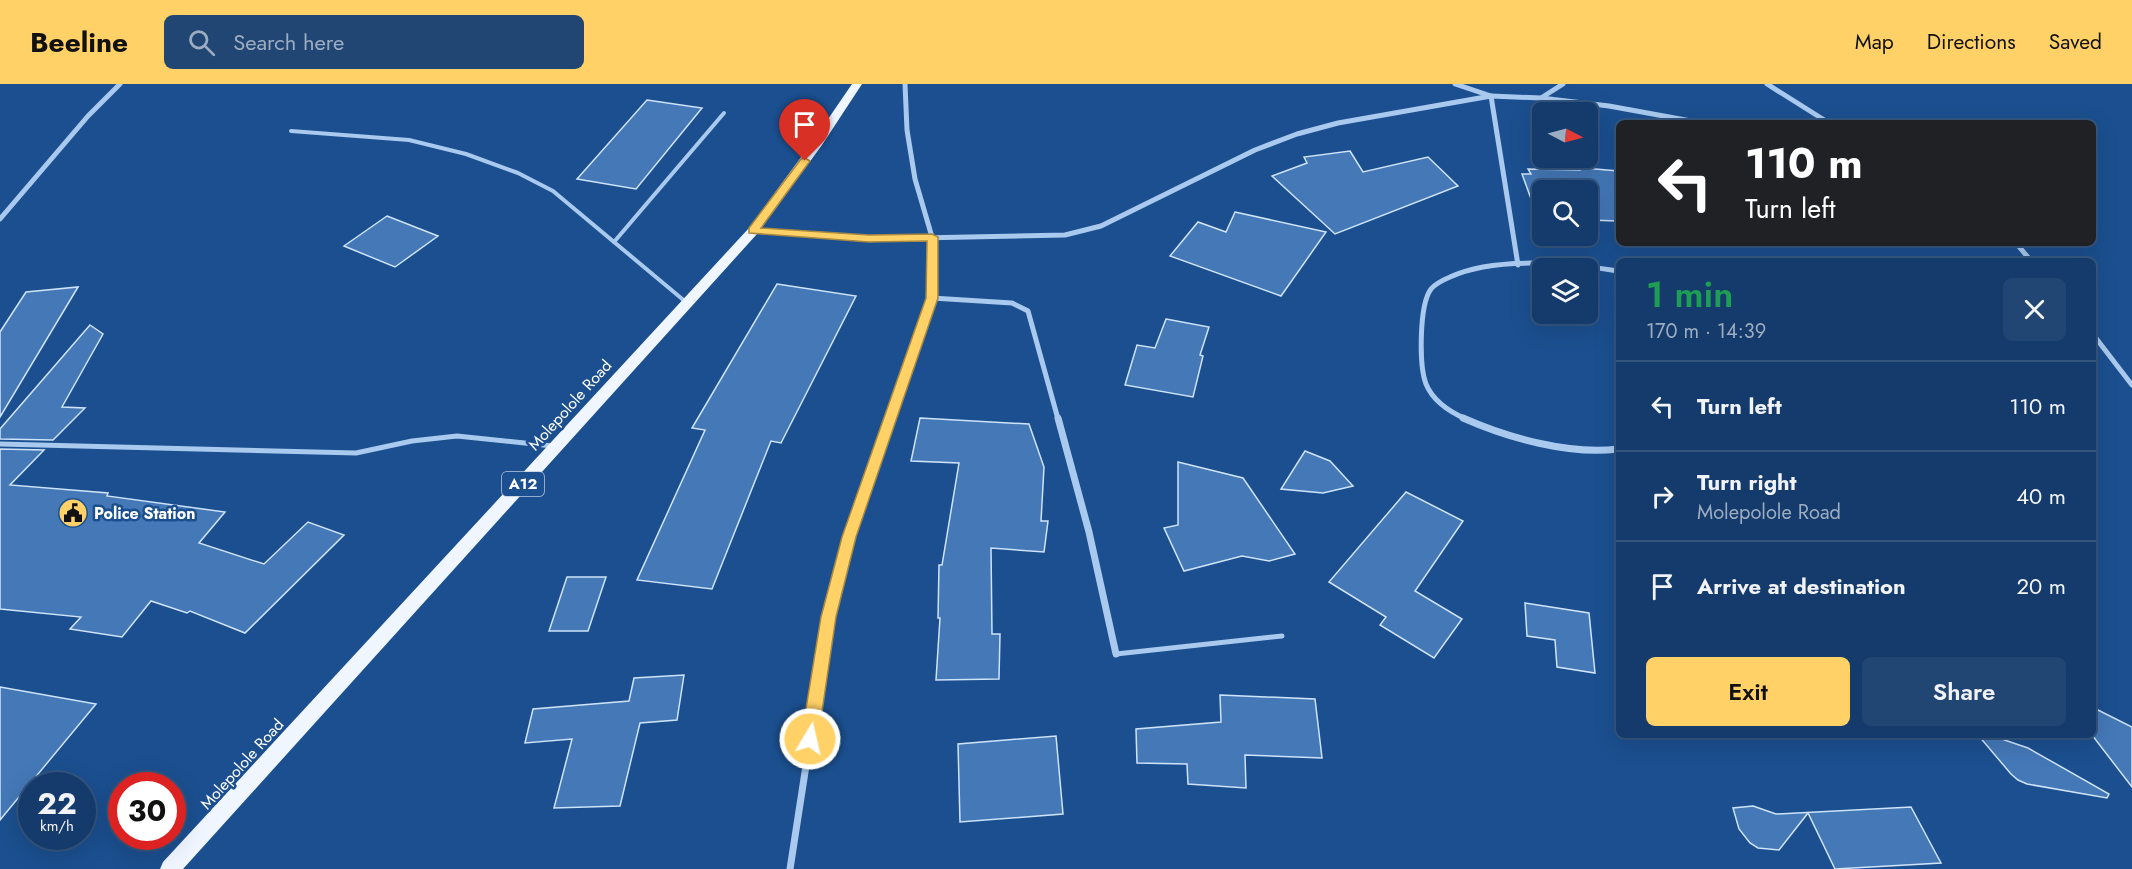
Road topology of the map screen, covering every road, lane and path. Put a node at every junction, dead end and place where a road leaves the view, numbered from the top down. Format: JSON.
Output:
{"nodes":[{"id":1,"x":120,"y":84,"type":"edge"},
{"id":2,"x":856,"y":84,"type":"edge"},
{"id":3,"x":905,"y":84,"type":"edge"},
{"id":4,"x":1455,"y":84,"type":"edge"},
{"id":5,"x":1563,"y":84,"type":"edge"},
{"id":6,"x":1767,"y":84,"type":"edge"},
{"id":7,"x":1491,"y":96,"type":"junction"},
{"id":8,"x":1541,"y":98,"type":"junction"},
{"id":9,"x":724,"y":113,"type":"dead end"},
{"id":10,"x":1686,"y":120,"type":"edge"},
{"id":11,"x":1824,"y":120,"type":"edge"},
{"id":12,"x":291,"y":131,"type":"dead end"},
{"id":13,"x":0,"y":219,"type":"edge"},
{"id":14,"x":753,"y":231,"type":"junction"},
{"id":15,"x":932,"y":237,"type":"junction"},
{"id":16,"x":614,"y":242,"type":"junction"},
{"id":17,"x":2018,"y":246,"type":"edge"},
{"id":18,"x":2028,"y":258,"type":"edge"},
{"id":19,"x":1518,"y":265,"type":"junction"},
{"id":20,"x":1616,"y":270,"type":"edge"},
{"id":21,"x":932,"y":298,"type":"junction"},
{"id":22,"x":687,"y":303,"type":"junction"},
{"id":23,"x":2096,"y":338,"type":"edge"},
{"id":24,"x":2132,"y":385,"type":"edge"},
{"id":25,"x":0,"y":444,"type":"edge"},
{"id":26,"x":557,"y":446,"type":"junction"},
{"id":27,"x":1616,"y":449,"type":"edge"},
{"id":28,"x":1282,"y":636,"type":"dead end"},
{"id":29,"x":1116,"y":654,"type":"joint"},
{"id":30,"x":170,"y":869,"type":"edge"},
{"id":31,"x":790,"y":869,"type":"edge"}],
"edges":[{"from":1,"to":13,"type":"street"},
{"from":2,"to":14,"type":"main road","name":"Molepolole Road","number":"A12"},
{"from":3,"to":15,"type":"street"},
{"from":4,"to":7,"type":"street"},
{"from":5,"to":8,"type":"street"},
{"from":6,"to":11,"type":"street"},
{"from":7,"to":8,"type":"street"},
{"from":7,"to":15,"type":"street"},
{"from":7,"to":19,"type":"street"},
{"from":8,"to":10,"type":"street"},
{"from":9,"to":16,"type":"lane"},
{"from":12,"to":16,"type":"lane"},
{"from":14,"to":15,"type":"street"},
{"from":14,"to":22,"type":"main road","name":"Molepolole Road","number":"A12"},
{"from":15,"to":21,"type":"street"},
{"from":16,"to":22,"type":"lane"},
{"from":17,"to":18,"type":"street"},
{"from":19,"to":20,"type":"street"},
{"from":19,"to":27,"type":"street"},
{"from":21,"to":29,"type":"street"},
{"from":21,"to":31,"type":"street"},
{"from":22,"to":26,"type":"main road","name":"Molepolole Road","number":"A12"},
{"from":23,"to":24,"type":"street"},
{"from":25,"to":26,"type":"lane"},
{"from":26,"to":30,"type":"main road","name":"Molepolole Road","number":"A12"},
{"from":28,"to":29,"type":"lane"}]}
